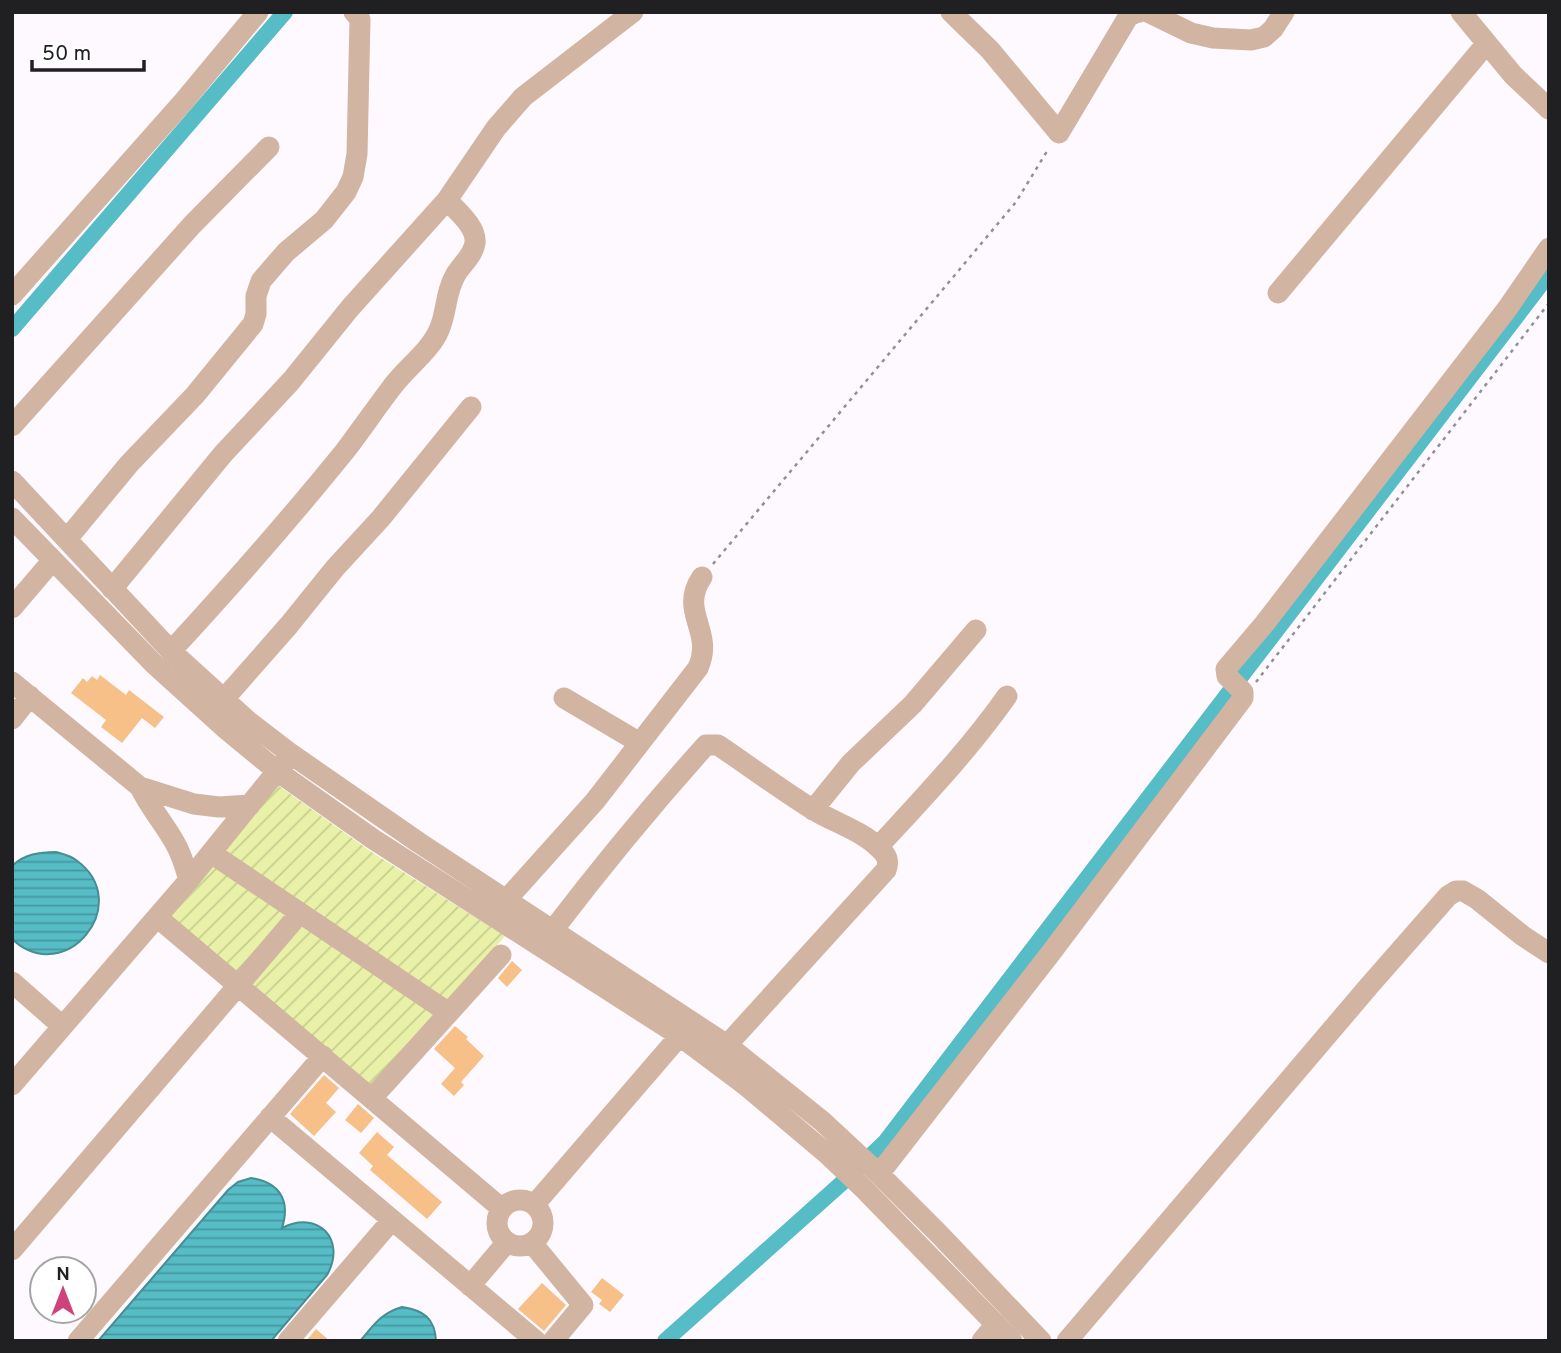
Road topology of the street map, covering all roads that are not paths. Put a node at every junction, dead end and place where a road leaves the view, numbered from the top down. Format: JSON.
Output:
{"nodes":[{"id":1,"x":258,"y":12,"type":"edge"},
{"id":2,"x":354,"y":12,"type":"edge"},
{"id":3,"x":633,"y":12,"type":"edge"},
{"id":4,"x":951,"y":12,"type":"edge"},
{"id":5,"x":1140,"y":12,"type":"edge"},
{"id":6,"x":1149,"y":12,"type":"edge"},
{"id":7,"x":1284,"y":12,"type":"edge"},
{"id":8,"x":1461,"y":12,"type":"edge"},
{"id":9,"x":1487,"y":43,"type":"junction"},
{"id":10,"x":1549,"y":109,"type":"edge"},
{"id":11,"x":269,"y":147,"type":"dead end"},
{"id":12,"x":447,"y":200,"type":"junction"},
{"id":13,"x":1549,"y":248,"type":"edge"},
{"id":14,"x":1278,"y":293,"type":"dead end"},
{"id":15,"x":12,"y":295,"type":"edge"},
{"id":16,"x":471,"y":407,"type":"dead end"},
{"id":17,"x":12,"y":426,"type":"edge"},
{"id":18,"x":12,"y":481,"type":"edge"},
{"id":19,"x":12,"y":518,"type":"edge"},
{"id":20,"x":67,"y":539,"type":"junction"},
{"id":21,"x":52,"y":561,"type":"junction"},
{"id":22,"x":702,"y":577,"type":"road end"},
{"id":23,"x":112,"y":589,"type":"junction"},
{"id":24,"x":12,"y":608,"type":"edge"},
{"id":25,"x":976,"y":630,"type":"dead end"},
{"id":26,"x":171,"y":651,"type":"junction"},
{"id":27,"x":12,"y":682,"type":"edge"},
{"id":28,"x":30,"y":696,"type":"junction"},
{"id":29,"x":1007,"y":696,"type":"dead end"},
{"id":30,"x":564,"y":698,"type":"dead end"},
{"id":31,"x":224,"y":699,"type":"junction"},
{"id":32,"x":12,"y":719,"type":"edge"},
{"id":33,"x":640,"y":743,"type":"junction"},
{"id":34,"x":284,"y":763,"type":"junction"},
{"id":35,"x":140,"y":786,"type":"junction"},
{"id":36,"x":250,"y":805,"type":"junction"},
{"id":37,"x":813,"y":810,"type":"junction"},
{"id":38,"x":878,"y":847,"type":"junction"},
{"id":39,"x":211,"y":853,"type":"junction"},
{"id":40,"x":189,"y":880,"type":"junction"},
{"id":41,"x":507,"y":899,"type":"junction"},
{"id":42,"x":300,"y":912,"type":"junction"},
{"id":43,"x":157,"y":917,"type":"junction"},
{"id":44,"x":553,"y":930,"type":"junction"},
{"id":45,"x":1549,"y":953,"type":"edge"},
{"id":46,"x":501,"y":955,"type":"dead end"},
{"id":47,"x":12,"y":982,"type":"edge"},
{"id":48,"x":238,"y":985,"type":"junction"},
{"id":49,"x":449,"y":1013,"type":"junction"},
{"id":50,"x":62,"y":1026,"type":"junction"},
{"id":51,"x":686,"y":1029,"type":"junction"},
{"id":52,"x":727,"y":1045,"type":"junction"},
{"id":53,"x":323,"y":1056,"type":"junction"},
{"id":54,"x":12,"y":1086,"type":"edge"},
{"id":55,"x":372,"y":1098,"type":"junction"},
{"id":56,"x":270,"y":1118,"type":"junction"},
{"id":57,"x":879,"y":1174,"type":"junction"},
{"id":58,"x":535,"y":1204,"type":"junction"},
{"id":59,"x":501,"y":1208,"type":"junction"},
{"id":60,"x":392,"y":1220,"type":"junction"},
{"id":61,"x":507,"y":1242,"type":"junction"},
{"id":62,"x":532,"y":1243,"type":"junction"},
{"id":63,"x":12,"y":1250,"type":"edge"},
{"id":64,"x":470,"y":1286,"type":"junction"},
{"id":65,"x":989,"y":1333,"type":"edge"},
{"id":66,"x":78,"y":1341,"type":"edge"},
{"id":67,"x":288,"y":1341,"type":"edge"},
{"id":68,"x":536,"y":1341,"type":"edge"},
{"id":69,"x":553,"y":1341,"type":"edge"},
{"id":70,"x":1012,"y":1341,"type":"edge"},
{"id":71,"x":1041,"y":1341,"type":"edge"},
{"id":72,"x":1067,"y":1341,"type":"edge"}],
"edges":[{"from":1,"to":15,"type":"street"},
{"from":2,"to":20,"type":"street"},
{"from":3,"to":12,"type":"street"},
{"from":4,"to":5,"type":"street"},
{"from":6,"to":7,"type":"street"},
{"from":8,"to":9,"type":"street"},
{"from":9,"to":10,"type":"street"},
{"from":9,"to":14,"type":"street"},
{"from":11,"to":17,"type":"street"},
{"from":12,"to":23,"type":"street"},
{"from":12,"to":26,"type":"street"},
{"from":13,"to":57,"type":"street"},
{"from":16,"to":31,"type":"street"},
{"from":18,"to":20,"type":"street"},
{"from":19,"to":21,"type":"street"},
{"from":20,"to":23,"type":"street"},
{"from":21,"to":24,"type":"street"},
{"from":21,"to":34,"type":"street"},
{"from":22,"to":33,"type":"street"},
{"from":23,"to":26,"type":"street"},
{"from":25,"to":37,"type":"street"},
{"from":26,"to":31,"type":"street"},
{"from":27,"to":28,"type":"street"},
{"from":28,"to":32,"type":"street"},
{"from":28,"to":35,"type":"street"},
{"from":29,"to":38,"type":"street"},
{"from":30,"to":33,"type":"street"},
{"from":31,"to":34,"type":"street"},
{"from":33,"to":41,"type":"street"},
{"from":34,"to":36,"type":"street"},
{"from":34,"to":41,"type":"street"},
{"from":34,"to":51,"type":"street"},
{"from":35,"to":36,"type":"street"},
{"from":35,"to":40,"type":"street"},
{"from":36,"to":39,"type":"street"},
{"from":37,"to":38,"type":"street"},
{"from":37,"to":44,"type":"street"},
{"from":38,"to":52,"type":"street"},
{"from":39,"to":40,"type":"street"},
{"from":39,"to":42,"type":"street"},
{"from":40,"to":43,"type":"street"},
{"from":41,"to":44,"type":"street"},
{"from":42,"to":48,"type":"street"},
{"from":42,"to":49,"type":"street"},
{"from":43,"to":48,"type":"street"},
{"from":43,"to":50,"type":"street"},
{"from":44,"to":51,"type":"street"},
{"from":45,"to":72,"type":"street"},
{"from":46,"to":49,"type":"street"},
{"from":47,"to":50,"type":"street"},
{"from":48,"to":53,"type":"street"},
{"from":48,"to":63,"type":"street"},
{"from":49,"to":55,"type":"street"},
{"from":50,"to":54,"type":"street"},
{"from":51,"to":52,"type":"street"},
{"from":51,"to":58,"type":"street"},
{"from":51,"to":65,"type":"street"},
{"from":52,"to":57,"type":"street"},
{"from":53,"to":55,"type":"street"},
{"from":53,"to":56,"type":"street"},
{"from":55,"to":59,"type":"street"},
{"from":56,"to":60,"type":"street"},
{"from":56,"to":66,"type":"street"},
{"from":57,"to":71,"type":"street"},
{"from":58,"to":59,"type":"street"},
{"from":58,"to":62,"type":"street"},
{"from":59,"to":61,"type":"street"},
{"from":60,"to":64,"type":"street"},
{"from":60,"to":67,"type":"street"},
{"from":61,"to":62,"type":"street"},
{"from":61,"to":64,"type":"street"},
{"from":62,"to":69,"type":"street"},
{"from":64,"to":68,"type":"street"},
{"from":65,"to":70,"type":"street"}]}
